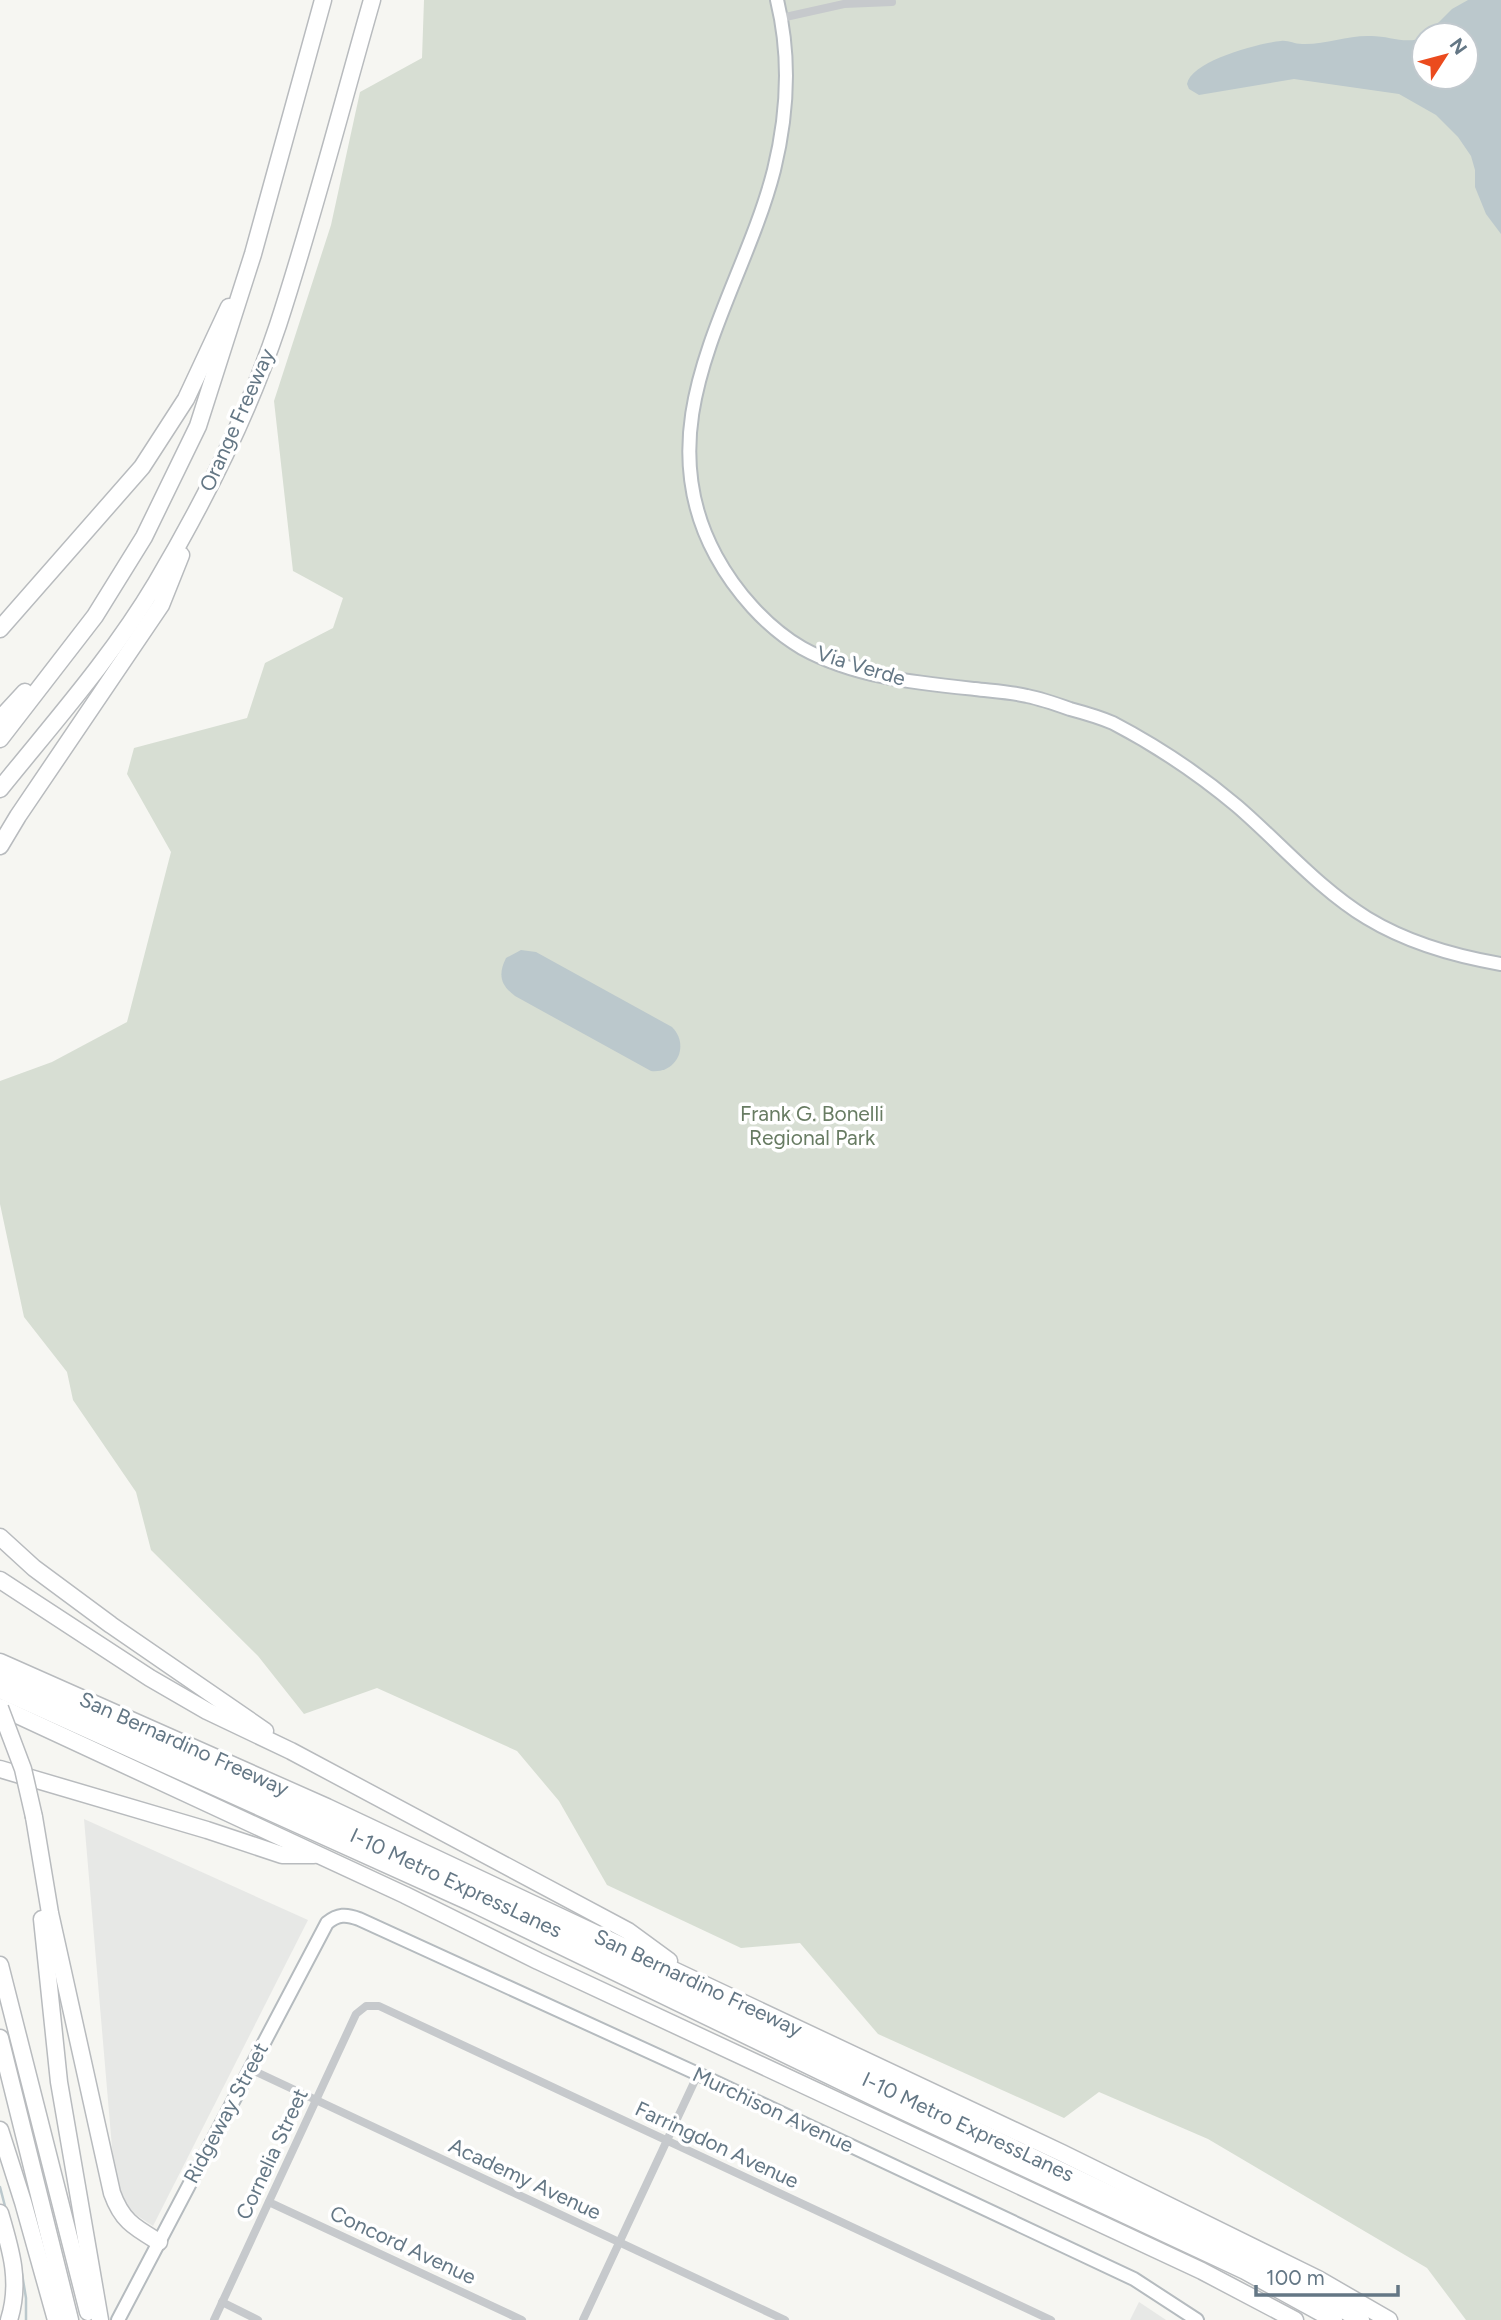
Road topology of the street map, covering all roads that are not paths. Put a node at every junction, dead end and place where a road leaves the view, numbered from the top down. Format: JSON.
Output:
{"nodes":[{"id":1,"x":323,"y":0,"type":"edge"},
{"id":2,"x":372,"y":0,"type":"edge"},
{"id":3,"x":776,"y":0,"type":"edge"},
{"id":4,"x":892,"y":2,"type":"dead end"},
{"id":5,"x":781,"y":18,"type":"junction"},
{"id":6,"x":253,"y":254,"type":"junction"},
{"id":7,"x":213,"y":478,"type":"junction"},
{"id":8,"x":0,"y":629,"type":"edge"},
{"id":9,"x":59,"y":663,"type":"junction"},
{"id":10,"x":0,"y":719,"type":"edge"},
{"id":11,"x":0,"y":739,"type":"edge"},
{"id":12,"x":0,"y":789,"type":"edge"},
{"id":13,"x":0,"y":846,"type":"edge"},
{"id":14,"x":1501,"y":964,"type":"edge"},
{"id":15,"x":0,"y":1537,"type":"edge"},
{"id":16,"x":0,"y":1580,"type":"edge"},
{"id":17,"x":0,"y":1662,"type":"edge"},
{"id":18,"x":0,"y":1676,"type":"edge"},
{"id":19,"x":0,"y":1690,"type":"edge"},
{"id":20,"x":0,"y":1707,"type":"edge"},
{"id":21,"x":292,"y":1751,"type":"junction"},
{"id":22,"x":0,"y":1769,"type":"edge"},
{"id":23,"x":319,"y":1855,"type":"junction"},
{"id":24,"x":41,"y":1871,"type":"junction"},
{"id":25,"x":343,"y":1915,"type":"joint"},
{"id":26,"x":0,"y":1965,"type":"edge"},
{"id":27,"x":696,"y":1982,"type":"junction"},
{"id":28,"x":366,"y":2006,"type":"joint"},
{"id":29,"x":0,"y":2038,"type":"edge"},
{"id":30,"x":250,"y":2069,"type":"junction"},
{"id":31,"x":698,"y":2074,"type":"junction"},
{"id":32,"x":316,"y":2100,"type":"junction"},
{"id":33,"x":0,"y":2130,"type":"edge"},
{"id":34,"x":667,"y":2140,"type":"junction"},
{"id":35,"x":269,"y":2202,"type":"junction"},
{"id":36,"x":0,"y":2213,"type":"edge"},
{"id":37,"x":159,"y":2242,"type":"junction"},
{"id":38,"x":618,"y":2242,"type":"junction"},
{"id":39,"x":222,"y":2302,"type":"junction"},
{"id":40,"x":91,"y":2306,"type":"edge"},
{"id":41,"x":9,"y":2320,"type":"edge"},
{"id":42,"x":56,"y":2320,"type":"edge"},
{"id":43,"x":70,"y":2320,"type":"edge"},
{"id":44,"x":100,"y":2320,"type":"edge"},
{"id":45,"x":118,"y":2320,"type":"edge"},
{"id":46,"x":215,"y":2320,"type":"edge"},
{"id":47,"x":258,"y":2320,"type":"edge"},
{"id":48,"x":522,"y":2320,"type":"edge"},
{"id":49,"x":583,"y":2320,"type":"edge"},
{"id":50,"x":785,"y":2320,"type":"edge"},
{"id":51,"x":1051,"y":2320,"type":"edge"},
{"id":52,"x":1197,"y":2320,"type":"edge"},
{"id":53,"x":1295,"y":2320,"type":"edge"},
{"id":54,"x":1334,"y":2320,"type":"edge"},
{"id":55,"x":1361,"y":2320,"type":"edge"},
{"id":56,"x":1389,"y":2320,"type":"edge"}],
"edges":[{"from":1,"to":6,"type":"highway","name":"Orange Freeway"},
{"from":2,"to":7,"type":"highway","name":"Orange Freeway"},
{"from":3,"to":5,"type":"main road","name":"Via Verde"},
{"from":4,"to":5,"type":"street"},
{"from":5,"to":14,"type":"main road","name":"Via Verde"},
{"from":6,"to":8,"type":"highway"},
{"from":6,"to":9,"type":"highway","name":"Orange Freeway"},
{"from":7,"to":12,"type":"highway","name":"Orange Freeway"},
{"from":7,"to":13,"type":"highway"},
{"from":9,"to":10,"type":"highway"},
{"from":9,"to":11,"type":"highway","name":"Orange Freeway"},
{"from":15,"to":21,"type":"highway"},
{"from":16,"to":21,"type":"highway"},
{"from":17,"to":27,"type":"highway","name":"San Bernardino Freeway"},
{"from":18,"to":55,"type":"highway","name":"I-10 Metro ExpressLanes"},
{"from":19,"to":54,"type":"highway","name":"I-10 Metro ExpressLanes"},
{"from":20,"to":23,"type":"highway","name":"San Bernardino Freeway"},
{"from":20,"to":24,"type":"highway","bridge":true},
{"from":21,"to":27,"type":"highway"},
{"from":22,"to":23,"type":"highway"},
{"from":23,"to":53,"type":"highway","name":"San Bernardino Freeway"},
{"from":24,"to":37,"type":"highway"},
{"from":24,"to":40,"type":"highway"},
{"from":25,"to":30,"type":"main road","name":"Ridgeway Street"},
{"from":25,"to":31,"type":"main road","name":"Murchison Avenue"},
{"from":26,"to":40,"type":"highway"},
{"from":27,"to":56,"type":"highway","name":"San Bernardino Freeway"},
{"from":28,"to":32,"type":"street","name":"Cornelia Street"},
{"from":28,"to":34,"type":"street","name":"Farringdon Avenue"},
{"from":29,"to":43,"type":"highway"},
{"from":30,"to":32,"type":"street","name":"Academy Avenue"},
{"from":30,"to":37,"type":"main road","name":"Ridgeway Street"},
{"from":31,"to":34,"type":"street"},
{"from":31,"to":52,"type":"main road","name":"Murchison Avenue"},
{"from":32,"to":35,"type":"street","name":"Cornelia Street"},
{"from":32,"to":38,"type":"street","name":"Academy Avenue"},
{"from":33,"to":42,"type":"highway"},
{"from":34,"to":38,"type":"street"},
{"from":34,"to":51,"type":"street","name":"Farringdon Avenue"},
{"from":35,"to":39,"type":"street","name":"Cornelia Street"},
{"from":35,"to":48,"type":"street","name":"Concord Avenue"},
{"from":36,"to":41,"type":"highway"},
{"from":37,"to":45,"type":"main road","name":"Ridgeway Street"},
{"from":38,"to":49,"type":"street"},
{"from":38,"to":50,"type":"street","name":"Academy Avenue"},
{"from":39,"to":46,"type":"street","name":"Cornelia Street"},
{"from":39,"to":47,"type":"street"},
{"from":40,"to":44,"type":"highway"}]}
